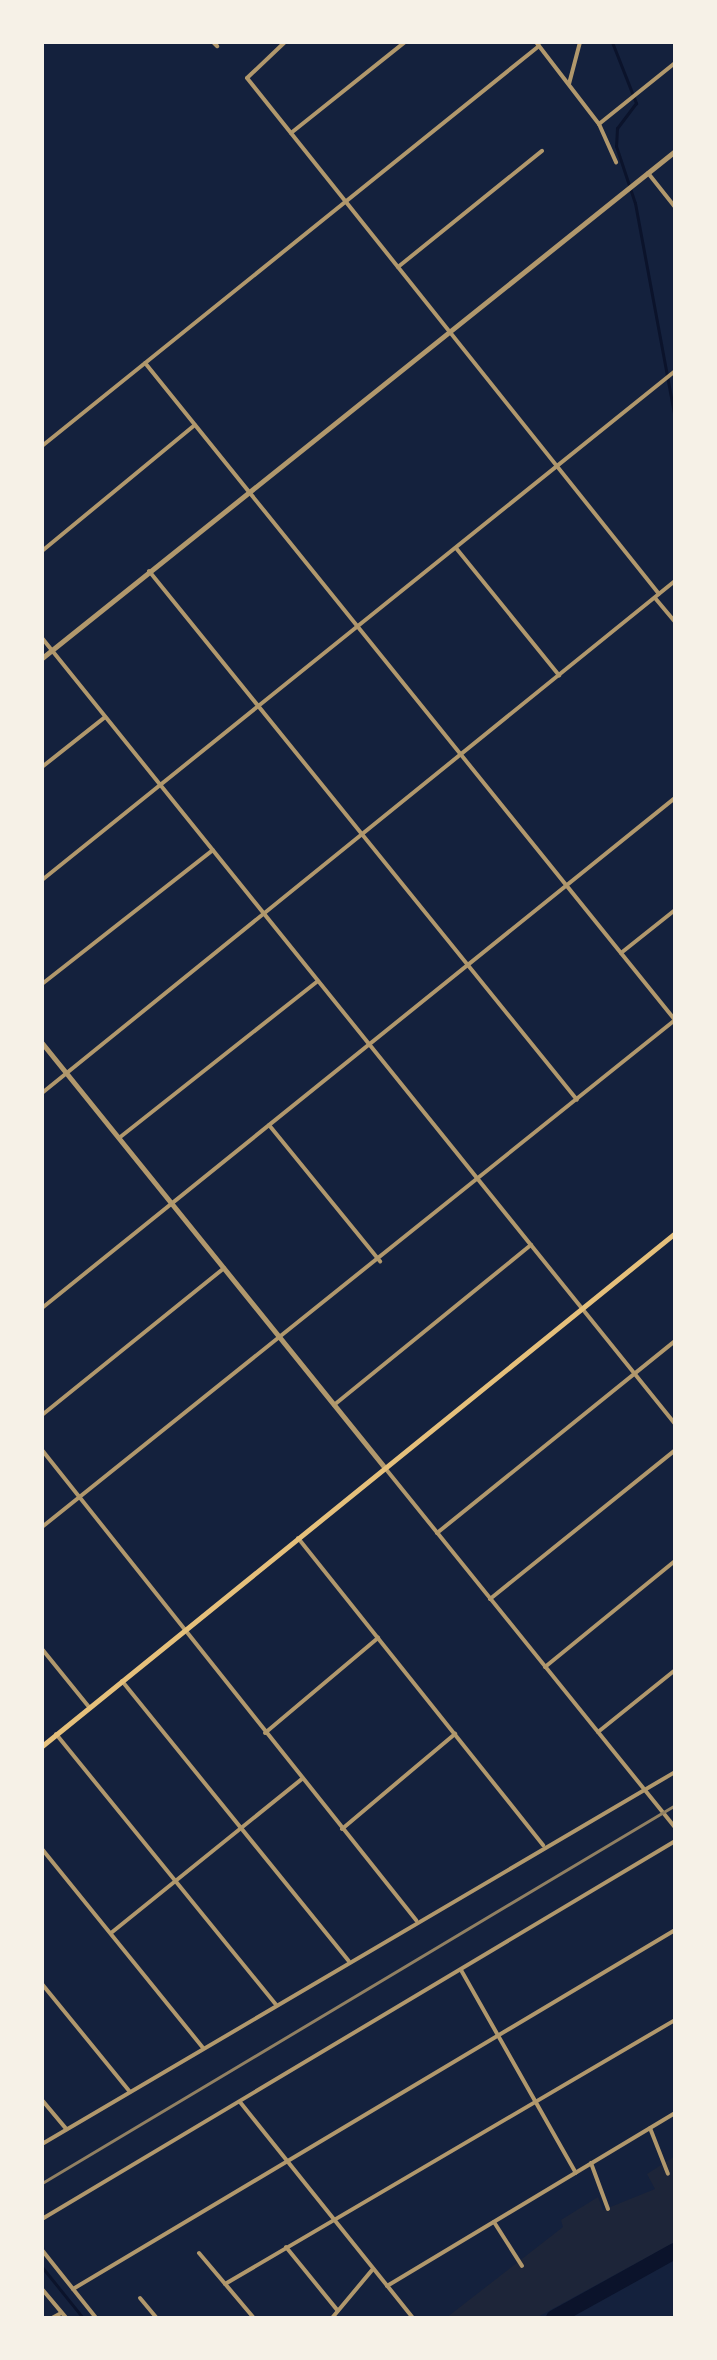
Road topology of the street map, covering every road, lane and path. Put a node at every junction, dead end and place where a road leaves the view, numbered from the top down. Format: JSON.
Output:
{"nodes":[{"id":1,"x":285,"y":42,"type":"edge"},
{"id":2,"x":405,"y":42,"type":"edge"},
{"id":3,"x":580,"y":42,"type":"edge"},
{"id":4,"x":537,"y":44,"type":"edge"},
{"id":5,"x":675,"y":63,"type":"edge"},
{"id":6,"x":569,"y":84,"type":"junction"},
{"id":7,"x":599,"y":124,"type":"junction"},
{"id":8,"x":291,"y":133,"type":"junction"},
{"id":9,"x":542,"y":151,"type":"dead end"},
{"id":10,"x":675,"y":151,"type":"edge"},
{"id":11,"x":616,"y":162,"type":"dead end"},
{"id":12,"x":648,"y":173,"type":"junction"},
{"id":13,"x":346,"y":202,"type":"junction"},
{"id":14,"x":675,"y":207,"type":"edge"},
{"id":15,"x":398,"y":267,"type":"junction"},
{"id":16,"x":450,"y":332,"type":"junction"},
{"id":17,"x":145,"y":363,"type":"junction"},
{"id":18,"x":673,"y":372,"type":"edge"},
{"id":19,"x":195,"y":425,"type":"junction"},
{"id":20,"x":42,"y":446,"type":"edge"},
{"id":21,"x":557,"y":466,"type":"junction"},
{"id":22,"x":249,"y":491,"type":"junction"},
{"id":23,"x":456,"y":548,"type":"junction"},
{"id":24,"x":42,"y":551,"type":"edge"},
{"id":25,"x":149,"y":571,"type":"junction"},
{"id":26,"x":675,"y":581,"type":"edge"},
{"id":27,"x":657,"y":596,"type":"junction"},
{"id":28,"x":675,"y":622,"type":"edge"},
{"id":29,"x":358,"y":627,"type":"junction"},
{"id":30,"x":42,"y":638,"type":"edge"},
{"id":31,"x":52,"y":650,"type":"junction"},
{"id":32,"x":42,"y":658,"type":"edge"},
{"id":33,"x":559,"y":675,"type":"junction"},
{"id":34,"x":258,"y":705,"type":"junction"},
{"id":35,"x":105,"y":717,"type":"junction"},
{"id":36,"x":460,"y":755,"type":"junction"},
{"id":37,"x":42,"y":767,"type":"edge"},
{"id":38,"x":160,"y":785,"type":"junction"},
{"id":39,"x":675,"y":798,"type":"edge"},
{"id":40,"x":362,"y":834,"type":"junction"},
{"id":41,"x":213,"y":850,"type":"junction"},
{"id":42,"x":42,"y":880,"type":"edge"},
{"id":43,"x":566,"y":886,"type":"junction"},
{"id":44,"x":675,"y":910,"type":"edge"},
{"id":45,"x":264,"y":914,"type":"junction"},
{"id":46,"x":621,"y":953,"type":"junction"},
{"id":47,"x":468,"y":965,"type":"junction"},
{"id":48,"x":318,"y":981,"type":"junction"},
{"id":49,"x":42,"y":984,"type":"edge"},
{"id":50,"x":675,"y":1020,"type":"edge"},
{"id":51,"x":42,"y":1043,"type":"edge"},
{"id":52,"x":369,"y":1045,"type":"junction"},
{"id":53,"x":67,"y":1074,"type":"junction"},
{"id":54,"x":42,"y":1093,"type":"edge"},
{"id":55,"x":577,"y":1100,"type":"junction"},
{"id":56,"x":269,"y":1125,"type":"junction"},
{"id":57,"x":119,"y":1138,"type":"junction"},
{"id":58,"x":479,"y":1181,"type":"junction"},
{"id":59,"x":172,"y":1204,"type":"junction"},
{"id":60,"x":675,"y":1233,"type":"edge"},
{"id":61,"x":531,"y":1245,"type":"junction"},
{"id":62,"x":380,"y":1261,"type":"junction"},
{"id":63,"x":224,"y":1268,"type":"junction"},
{"id":64,"x":42,"y":1308,"type":"edge"},
{"id":65,"x":582,"y":1308,"type":"junction"},
{"id":66,"x":278,"y":1336,"type":"junction"},
{"id":67,"x":675,"y":1341,"type":"edge"},
{"id":68,"x":634,"y":1374,"type":"junction"},
{"id":69,"x":334,"y":1405,"type":"junction"},
{"id":70,"x":42,"y":1415,"type":"edge"},
{"id":71,"x":675,"y":1424,"type":"edge"},
{"id":72,"x":42,"y":1450,"type":"edge"},
{"id":73,"x":675,"y":1450,"type":"edge"},
{"id":74,"x":385,"y":1468,"type":"junction"},
{"id":75,"x":80,"y":1497,"type":"junction"},
{"id":76,"x":42,"y":1527,"type":"edge"},
{"id":77,"x":437,"y":1533,"type":"junction"},
{"id":78,"x":298,"y":1538,"type":"junction"},
{"id":79,"x":675,"y":1561,"type":"edge"},
{"id":80,"x":490,"y":1599,"type":"junction"},
{"id":81,"x":186,"y":1629,"type":"junction"},
{"id":82,"x":378,"y":1638,"type":"junction"},
{"id":83,"x":42,"y":1649,"type":"edge"},
{"id":84,"x":545,"y":1667,"type":"junction"},
{"id":85,"x":675,"y":1670,"type":"edge"},
{"id":86,"x":122,"y":1681,"type":"junction"},
{"id":87,"x":89,"y":1707,"type":"junction"},
{"id":88,"x":598,"y":1732,"type":"junction"},
{"id":89,"x":265,"y":1733,"type":"junction"},
{"id":90,"x":56,"y":1734,"type":"junction"},
{"id":91,"x":455,"y":1734,"type":"junction"},
{"id":92,"x":42,"y":1746,"type":"edge"},
{"id":93,"x":675,"y":1772,"type":"edge"},
{"id":94,"x":302,"y":1779,"type":"junction"},
{"id":95,"x":648,"y":1794,"type":"junction"},
{"id":96,"x":675,"y":1827,"type":"edge"},
{"id":97,"x":241,"y":1829,"type":"junction"},
{"id":98,"x":342,"y":1829,"type":"junction"},
{"id":99,"x":675,"y":1841,"type":"edge"},
{"id":100,"x":543,"y":1845,"type":"junction"},
{"id":101,"x":42,"y":1849,"type":"edge"},
{"id":102,"x":176,"y":1881,"type":"junction"},
{"id":103,"x":416,"y":1921,"type":"junction"},
{"id":104,"x":675,"y":1930,"type":"edge"},
{"id":105,"x":110,"y":1934,"type":"junction"},
{"id":106,"x":349,"y":1961,"type":"junction"},
{"id":107,"x":461,"y":1970,"type":"junction"},
{"id":108,"x":42,"y":1984,"type":"edge"},
{"id":109,"x":276,"y":2005,"type":"junction"},
{"id":110,"x":675,"y":2020,"type":"edge"},
{"id":111,"x":499,"y":2035,"type":"junction"},
{"id":112,"x":203,"y":2048,"type":"junction"},
{"id":113,"x":130,"y":2092,"type":"junction"},
{"id":114,"x":42,"y":2100,"type":"edge"},
{"id":115,"x":240,"y":2102,"type":"junction"},
{"id":116,"x":538,"y":2102,"type":"junction"},
{"id":117,"x":675,"y":2113,"type":"edge"},
{"id":118,"x":650,"y":2128,"type":"junction"},
{"id":119,"x":66,"y":2130,"type":"junction"},
{"id":120,"x":42,"y":2144,"type":"edge"},
{"id":121,"x":288,"y":2162,"type":"junction"},
{"id":122,"x":591,"y":2163,"type":"junction"},
{"id":123,"x":576,"y":2173,"type":"junction"},
{"id":124,"x":668,"y":2174,"type":"dead end"},
{"id":125,"x":608,"y":2209,"type":"dead end"},
{"id":126,"x":347,"y":2217,"type":"junction"},
{"id":127,"x":42,"y":2219,"type":"edge"},
{"id":128,"x":333,"y":2219,"type":"junction"},
{"id":129,"x":494,"y":2222,"type":"junction"},
{"id":130,"x":345,"y":2234,"type":"junction"},
{"id":131,"x":286,"y":2247,"type":"junction"},
{"id":132,"x":42,"y":2250,"type":"edge"},
{"id":133,"x":199,"y":2253,"type":"dead end"},
{"id":134,"x":522,"y":2266,"type":"dead end"},
{"id":135,"x":373,"y":2269,"type":"junction"},
{"id":136,"x":225,"y":2284,"type":"junction"},
{"id":137,"x":387,"y":2286,"type":"junction"},
{"id":138,"x":42,"y":2289,"type":"edge"},
{"id":139,"x":73,"y":2289,"type":"junction"},
{"id":140,"x":140,"y":2298,"type":"dead end"},
{"id":141,"x":338,"y":2311,"type":"junction"},
{"id":142,"x":61,"y":2313,"type":"junction"},
{"id":143,"x":52,"y":2318,"type":"edge"},
{"id":144,"x":66,"y":2318,"type":"edge"},
{"id":145,"x":96,"y":2318,"type":"edge"},
{"id":146,"x":157,"y":2318,"type":"edge"},
{"id":147,"x":254,"y":2318,"type":"edge"},
{"id":148,"x":332,"y":2318,"type":"edge"},
{"id":149,"x":413,"y":2318,"type":"edge"}],
"edges":[{"from":1,"to":8,"type":"street"},
{"from":2,"to":8,"type":"street"},
{"from":3,"to":6,"type":"street"},
{"from":4,"to":6,"type":"street"},
{"from":4,"to":13,"type":"street"},
{"from":5,"to":7,"type":"street"},
{"from":6,"to":7,"type":"street"},
{"from":7,"to":11,"type":"street"},
{"from":8,"to":13,"type":"street"},
{"from":9,"to":15,"type":"street"},
{"from":10,"to":12,"type":"street"},
{"from":12,"to":14,"type":"street"},
{"from":12,"to":16,"type":"street"},
{"from":13,"to":15,"type":"street"},
{"from":13,"to":17,"type":"street"},
{"from":15,"to":16,"type":"street"},
{"from":16,"to":21,"type":"street"},
{"from":16,"to":22,"type":"street"},
{"from":17,"to":19,"type":"street"},
{"from":17,"to":20,"type":"street"},
{"from":18,"to":21,"type":"street"},
{"from":19,"to":22,"type":"street"},
{"from":19,"to":24,"type":"street"},
{"from":21,"to":23,"type":"street"},
{"from":21,"to":27,"type":"street"},
{"from":22,"to":25,"type":"street"},
{"from":22,"to":29,"type":"street"},
{"from":23,"to":29,"type":"street"},
{"from":23,"to":33,"type":"street"},
{"from":25,"to":31,"type":"street"},
{"from":25,"to":34,"type":"street"},
{"from":26,"to":27,"type":"street"},
{"from":27,"to":28,"type":"street"},
{"from":27,"to":33,"type":"street"},
{"from":29,"to":34,"type":"street"},
{"from":29,"to":36,"type":"street"},
{"from":30,"to":31,"type":"street"},
{"from":31,"to":32,"type":"street"},
{"from":31,"to":35,"type":"street"},
{"from":33,"to":36,"type":"street"},
{"from":34,"to":38,"type":"street"},
{"from":34,"to":40,"type":"street"},
{"from":35,"to":37,"type":"street"},
{"from":35,"to":38,"type":"street"},
{"from":36,"to":40,"type":"street"},
{"from":36,"to":43,"type":"street"},
{"from":38,"to":41,"type":"street"},
{"from":38,"to":42,"type":"street"},
{"from":39,"to":43,"type":"street"},
{"from":40,"to":45,"type":"street"},
{"from":40,"to":47,"type":"street"},
{"from":41,"to":45,"type":"street"},
{"from":41,"to":49,"type":"street"},
{"from":43,"to":46,"type":"street"},
{"from":43,"to":47,"type":"street"},
{"from":44,"to":46,"type":"street"},
{"from":45,"to":48,"type":"street"},
{"from":45,"to":53,"type":"street"},
{"from":46,"to":50,"type":"street"},
{"from":47,"to":52,"type":"street"},
{"from":47,"to":55,"type":"street"},
{"from":48,"to":52,"type":"street"},
{"from":48,"to":57,"type":"street"},
{"from":50,"to":55,"type":"street"},
{"from":51,"to":53,"type":"street"},
{"from":52,"to":56,"type":"street"},
{"from":52,"to":58,"type":"street"},
{"from":53,"to":54,"type":"street"},
{"from":53,"to":57,"type":"street"},
{"from":55,"to":58,"type":"street"},
{"from":56,"to":59,"type":"street"},
{"from":56,"to":62,"type":"street"},
{"from":57,"to":59,"type":"street"},
{"from":58,"to":61,"type":"street"},
{"from":58,"to":62,"type":"street"},
{"from":59,"to":63,"type":"street"},
{"from":59,"to":64,"type":"street"},
{"from":60,"to":65,"type":"main road"},
{"from":61,"to":65,"type":"street"},
{"from":61,"to":69,"type":"street"},
{"from":62,"to":66,"type":"street"},
{"from":63,"to":66,"type":"street"},
{"from":63,"to":70,"type":"street"},
{"from":65,"to":68,"type":"street"},
{"from":65,"to":74,"type":"main road"},
{"from":66,"to":69,"type":"street"},
{"from":66,"to":75,"type":"street"},
{"from":67,"to":68,"type":"street"},
{"from":68,"to":71,"type":"street"},
{"from":68,"to":77,"type":"street"},
{"from":69,"to":74,"type":"street"},
{"from":72,"to":75,"type":"street"},
{"from":73,"to":80,"type":"street"},
{"from":74,"to":77,"type":"street"},
{"from":74,"to":78,"type":"main road"},
{"from":75,"to":76,"type":"street"},
{"from":75,"to":81,"type":"street"},
{"from":77,"to":80,"type":"street"},
{"from":78,"to":81,"type":"main road"},
{"from":78,"to":82,"type":"street"},
{"from":79,"to":84,"type":"street"},
{"from":80,"to":84,"type":"street"},
{"from":81,"to":86,"type":"main road"},
{"from":81,"to":89,"type":"street"},
{"from":82,"to":89,"type":"street"},
{"from":82,"to":91,"type":"street"},
{"from":83,"to":87,"type":"street"},
{"from":84,"to":88,"type":"street"},
{"from":85,"to":88,"type":"street"},
{"from":86,"to":87,"type":"main road"},
{"from":86,"to":97,"type":"street"},
{"from":87,"to":90,"type":"main road"},
{"from":88,"to":95,"type":"street"},
{"from":89,"to":94,"type":"street"},
{"from":90,"to":92,"type":"main road"},
{"from":90,"to":102,"type":"street"},
{"from":91,"to":98,"type":"street"},
{"from":91,"to":100,"type":"street"},
{"from":93,"to":95,"type":"street"},
{"from":94,"to":97,"type":"street"},
{"from":94,"to":98,"type":"street"},
{"from":95,"to":96,"type":"street"},
{"from":95,"to":100,"type":"street"},
{"from":97,"to":102,"type":"street"},
{"from":97,"to":106,"type":"street"},
{"from":98,"to":103,"type":"street"},
{"from":99,"to":107,"type":"street"},
{"from":100,"to":103,"type":"street"},
{"from":101,"to":105,"type":"street"},
{"from":102,"to":105,"type":"street"},
{"from":102,"to":109,"type":"street"},
{"from":103,"to":106,"type":"street"},
{"from":104,"to":111,"type":"street"},
{"from":105,"to":112,"type":"street"},
{"from":106,"to":109,"type":"street"},
{"from":107,"to":111,"type":"street"},
{"from":107,"to":115,"type":"street"},
{"from":108,"to":113,"type":"street"},
{"from":109,"to":112,"type":"street"},
{"from":110,"to":116,"type":"street"},
{"from":111,"to":116,"type":"street"},
{"from":111,"to":121,"type":"street"},
{"from":112,"to":113,"type":"street"},
{"from":113,"to":119,"type":"street"},
{"from":114,"to":119,"type":"street"},
{"from":115,"to":121,"type":"street"},
{"from":115,"to":127,"type":"street"},
{"from":116,"to":123,"type":"street"},
{"from":116,"to":126,"type":"street"},
{"from":117,"to":118,"type":"street"},
{"from":118,"to":122,"type":"street"},
{"from":118,"to":124,"type":"street"},
{"from":119,"to":120,"type":"street"},
{"from":121,"to":128,"type":"street"},
{"from":121,"to":139,"type":"street"},
{"from":122,"to":123,"type":"street"},
{"from":122,"to":125,"type":"street"},
{"from":123,"to":129,"type":"street"},
{"from":126,"to":128,"type":"street"},
{"from":126,"to":130,"type":"street"},
{"from":128,"to":130,"type":"street"},
{"from":128,"to":131,"type":"street"},
{"from":129,"to":134,"type":"street"},
{"from":129,"to":137,"type":"street"},
{"from":130,"to":135,"type":"street"},
{"from":131,"to":136,"type":"street"},
{"from":131,"to":141,"type":"street"},
{"from":132,"to":139,"type":"street"},
{"from":133,"to":136,"type":"street"},
{"from":135,"to":137,"type":"street"},
{"from":135,"to":141,"type":"street"},
{"from":136,"to":147,"type":"street"},
{"from":137,"to":149,"type":"street"},
{"from":138,"to":142,"type":"street"},
{"from":139,"to":145,"type":"street"},
{"from":140,"to":146,"type":"street"},
{"from":141,"to":148,"type":"street"},
{"from":142,"to":143,"type":"street"},
{"from":142,"to":144,"type":"street"}]}
